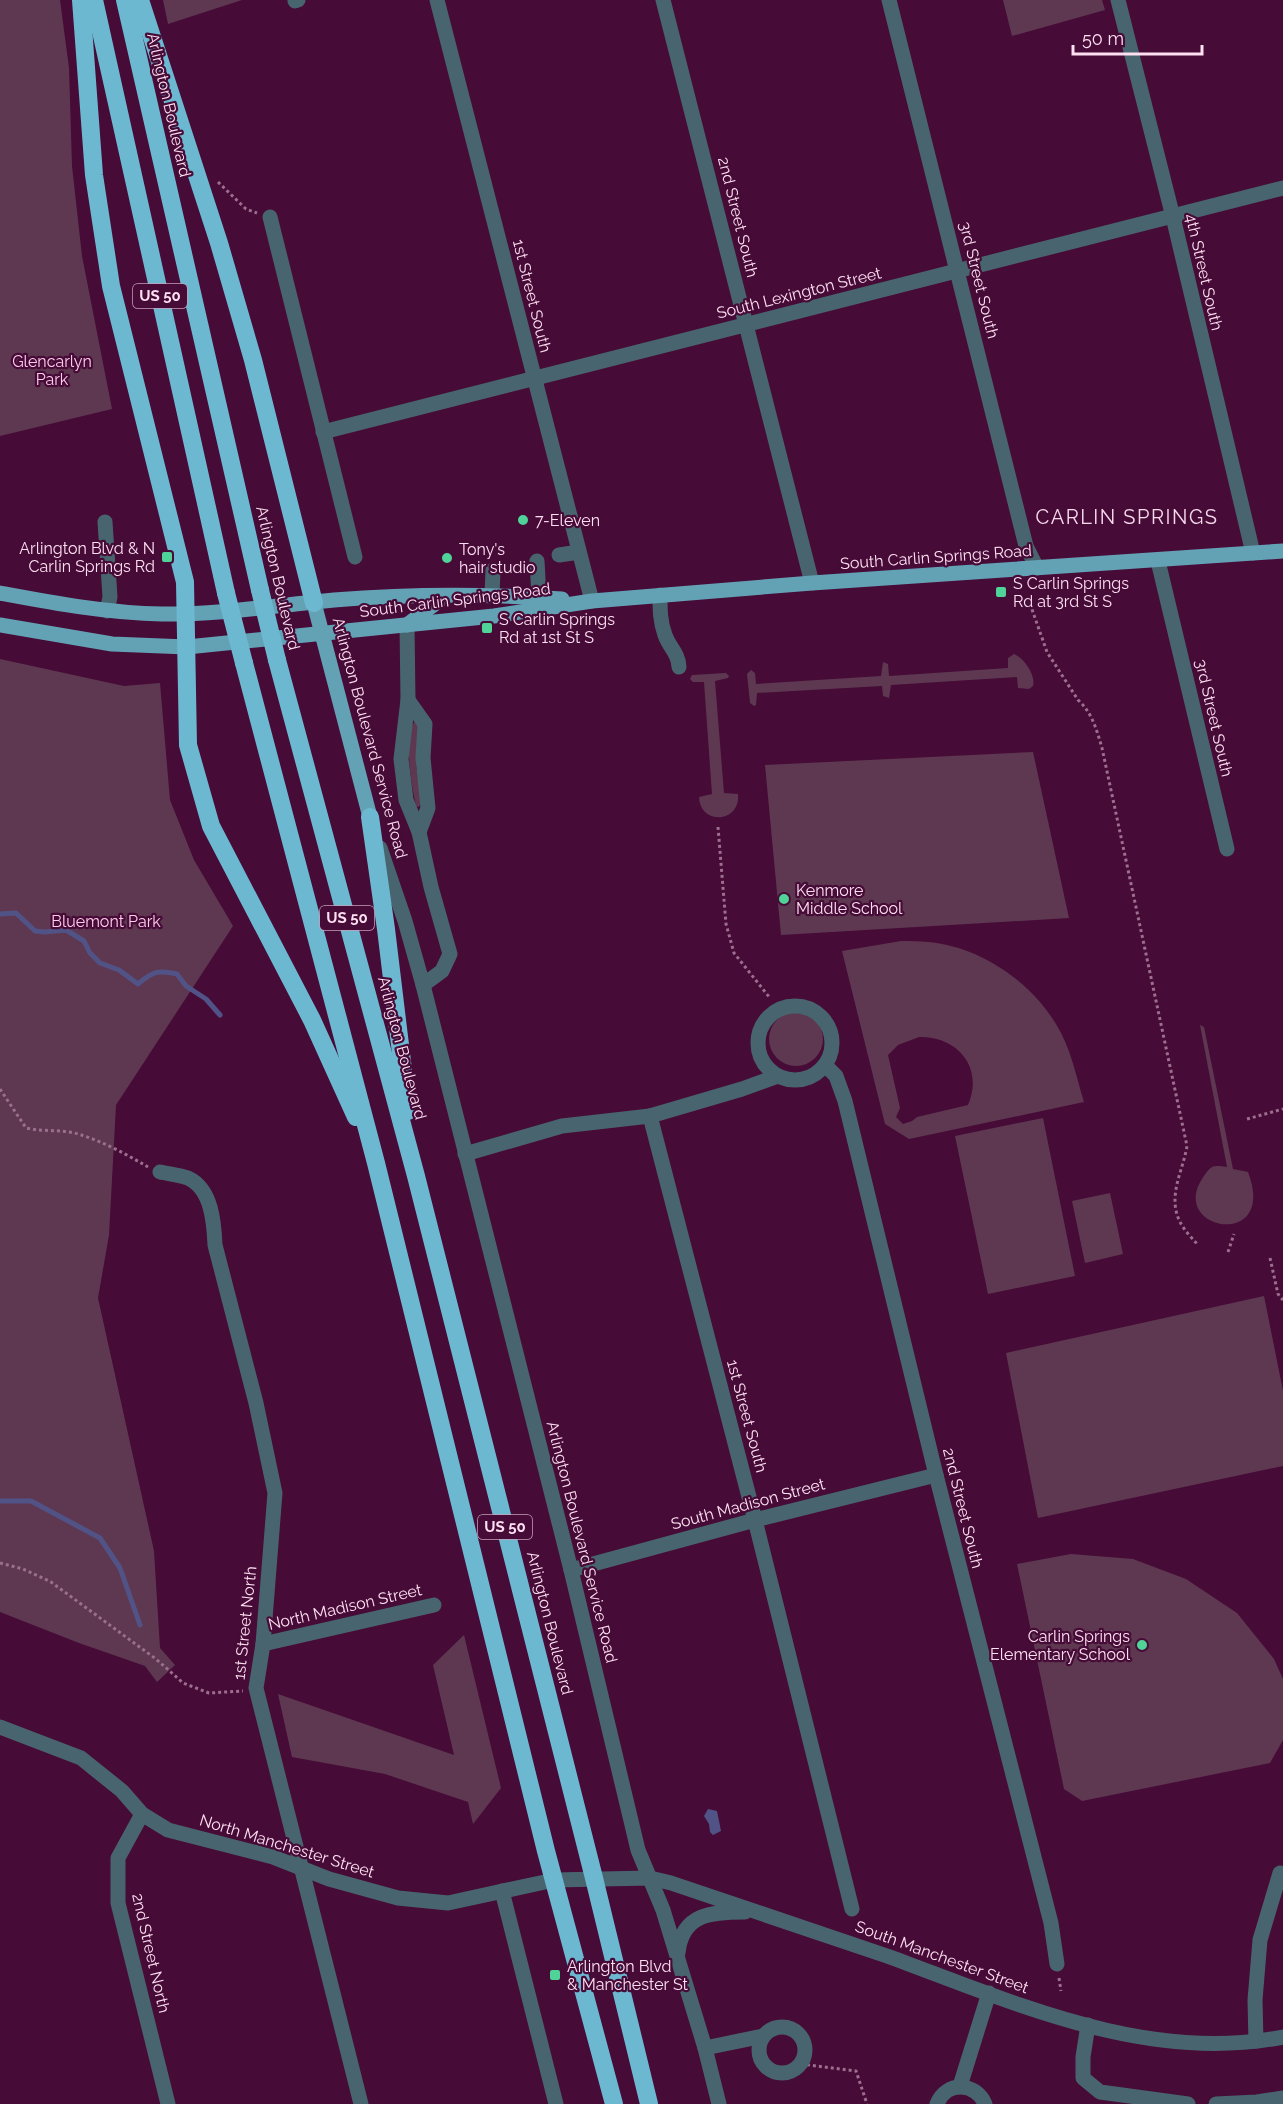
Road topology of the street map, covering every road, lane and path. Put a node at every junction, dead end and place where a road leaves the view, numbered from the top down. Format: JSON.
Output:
{"nodes":[{"id":1,"x":81,"y":0,"type":"edge"},
{"id":2,"x":94,"y":0,"type":"edge"},
{"id":3,"x":125,"y":0,"type":"edge"},
{"id":4,"x":140,"y":0,"type":"edge"},
{"id":5,"x":438,"y":0,"type":"edge"},
{"id":6,"x":663,"y":0,"type":"edge"},
{"id":7,"x":889,"y":0,"type":"edge"},
{"id":8,"x":1118,"y":0,"type":"edge"},
{"id":9,"x":1283,"y":188,"type":"edge"},
{"id":10,"x":270,"y":217,"type":"dead end"},
{"id":11,"x":1173,"y":217,"type":"junction"},
{"id":12,"x":958,"y":272,"type":"junction"},
{"id":13,"x":747,"y":323,"type":"junction"},
{"id":14,"x":535,"y":379,"type":"junction"},
{"id":15,"x":323,"y":432,"type":"junction"},
{"id":16,"x":105,"y":522,"type":"dead end"},
{"id":17,"x":1283,"y":551,"type":"edge"},
{"id":18,"x":579,"y":552,"type":"junction"},
{"id":19,"x":1252,"y":553,"type":"junction"},
{"id":20,"x":559,"y":555,"type":"dead end"},
{"id":21,"x":355,"y":557,"type":"dead end"},
{"id":22,"x":537,"y":561,"type":"dead end"},
{"id":23,"x":1158,"y":561,"type":"junction"},
{"id":24,"x":1037,"y":568,"type":"junction"},
{"id":25,"x":493,"y":570,"type":"dead end"},
{"id":26,"x":812,"y":583,"type":"junction"},
{"id":27,"x":0,"y":592,"type":"edge"},
{"id":28,"x":660,"y":595,"type":"junction"},
{"id":29,"x":445,"y":596,"type":"junction"},
{"id":30,"x":492,"y":596,"type":"junction"},
{"id":31,"x":539,"y":597,"type":"junction"},
{"id":32,"x":1028,"y":598,"type":"dead end"},
{"id":33,"x":592,"y":601,"type":"junction"},
{"id":34,"x":314,"y":603,"type":"junction"},
{"id":35,"x":107,"y":611,"type":"junction"},
{"id":36,"x":186,"y":614,"type":"junction"},
{"id":37,"x":0,"y":625,"type":"edge"},
{"id":38,"x":407,"y":625,"type":"junction"},
{"id":39,"x":322,"y":633,"type":"junction"},
{"id":40,"x":187,"y":647,"type":"junction"},
{"id":41,"x":679,"y":667,"type":"dead end"},
{"id":42,"x":408,"y":700,"type":"junction"},
{"id":43,"x":370,"y":817,"type":"junction"},
{"id":44,"x":718,"y":827,"type":"dead end"},
{"id":45,"x":419,"y":832,"type":"junction"},
{"id":46,"x":1227,"y":849,"type":"dead end"},
{"id":47,"x":423,"y":985,"type":"junction"},
{"id":48,"x":770,"y":998,"type":"dead end"},
{"id":49,"x":825,"y":1065,"type":"junction"},
{"id":50,"x":778,"y":1076,"type":"junction"},
{"id":51,"x":0,"y":1089,"type":"edge"},
{"id":52,"x":1283,"y":1109,"type":"edge"},
{"id":53,"x":650,"y":1116,"type":"junction"},
{"id":54,"x":1247,"y":1119,"type":"dead end"},
{"id":55,"x":465,"y":1154,"type":"junction"},
{"id":56,"x":376,"y":1163,"type":"junction"},
{"id":57,"x":160,"y":1172,"type":"joint"},
{"id":58,"x":416,"y":1176,"type":"junction"},
{"id":59,"x":1234,"y":1234,"type":"dead end"},
{"id":60,"x":1198,"y":1245,"type":"dead end"},
{"id":61,"x":1228,"y":1252,"type":"dead end"},
{"id":62,"x":1270,"y":1258,"type":"dead end"},
{"id":63,"x":1283,"y":1300,"type":"edge"},
{"id":64,"x":936,"y":1475,"type":"junction"},
{"id":65,"x":755,"y":1520,"type":"junction"},
{"id":66,"x":0,"y":1563,"type":"edge"},
{"id":67,"x":571,"y":1570,"type":"junction"},
{"id":68,"x":434,"y":1605,"type":"dead end"},
{"id":69,"x":263,"y":1644,"type":"junction"},
{"id":70,"x":256,"y":1688,"type":"junction"},
{"id":71,"x":0,"y":1727,"type":"edge"},
{"id":72,"x":142,"y":1814,"type":"junction"},
{"id":73,"x":301,"y":1869,"type":"junction"},
{"id":74,"x":1281,"y":1873,"type":"dead end"},
{"id":75,"x":594,"y":1878,"type":"junction"},
{"id":76,"x":650,"y":1878,"type":"junction"},
{"id":77,"x":554,"y":1880,"type":"junction"},
{"id":78,"x":502,"y":1891,"type":"junction"},
{"id":79,"x":852,"y":1909,"type":"dead end"},
{"id":80,"x":755,"y":1912,"type":"junction"},
{"id":81,"x":677,"y":1956,"type":"junction"},
{"id":82,"x":1057,"y":1964,"type":"dead end"},
{"id":83,"x":989,"y":1993,"type":"junction"},
{"id":84,"x":1088,"y":2025,"type":"junction"},
{"id":85,"x":763,"y":2036,"type":"junction"},
{"id":86,"x":1283,"y":2037,"type":"edge"},
{"id":87,"x":1256,"y":2041,"type":"junction"},
{"id":88,"x":705,"y":2048,"type":"junction"},
{"id":89,"x":801,"y":2064,"type":"junction"},
{"id":90,"x":960,"y":2086,"type":"junction"},
{"id":91,"x":1283,"y":2098,"type":"edge"},
{"id":92,"x":168,"y":2104,"type":"edge"},
{"id":93,"x":362,"y":2104,"type":"edge"},
{"id":94,"x":556,"y":2104,"type":"edge"},
{"id":95,"x":614,"y":2104,"type":"edge"},
{"id":96,"x":649,"y":2104,"type":"edge"},
{"id":97,"x":719,"y":2104,"type":"edge"},
{"id":98,"x":867,"y":2104,"type":"edge"},
{"id":99,"x":937,"y":2104,"type":"edge"},
{"id":100,"x":985,"y":2104,"type":"edge"},
{"id":101,"x":1188,"y":2104,"type":"edge"},
{"id":102,"x":1216,"y":2104,"type":"edge"}],
"edges":[{"from":1,"to":36,"type":"highway"},
{"from":2,"to":56,"type":"highway","number":"US 50","bridge":true},
{"from":3,"to":58,"type":"highway","name":"Arlington Boulevard","number":"US 50","bridge":true},
{"from":4,"to":34,"type":"highway"},
{"from":5,"to":14,"type":"street","name":"1st Street South"},
{"from":6,"to":13,"type":"street","name":"2nd Street South"},
{"from":7,"to":12,"type":"street","name":"3rd Street South"},
{"from":8,"to":11,"type":"street","name":"4th Street South"},
{"from":9,"to":11,"type":"street","name":"South Lexington Street"},
{"from":10,"to":15,"type":"street"},
{"from":11,"to":12,"type":"street","name":"South Lexington Street"},
{"from":11,"to":19,"type":"street","name":"4th Street South"},
{"from":12,"to":13,"type":"street","name":"South Lexington Street"},
{"from":12,"to":24,"type":"street","name":"3rd Street South"},
{"from":13,"to":14,"type":"street","name":"South Lexington Street"},
{"from":13,"to":26,"type":"street","name":"2nd Street South"},
{"from":14,"to":15,"type":"street","name":"South Lexington Street"},
{"from":14,"to":18,"type":"street","name":"1st Street South"},
{"from":15,"to":21,"type":"street"},
{"from":16,"to":35,"type":"street"},
{"from":17,"to":19,"type":"main road","name":"South Carlin Springs Road"},
{"from":18,"to":20,"type":"street"},
{"from":18,"to":33,"type":"street","name":"1st Street South"},
{"from":19,"to":23,"type":"main road","name":"South Carlin Springs Road"},
{"from":22,"to":31,"type":"street"},
{"from":23,"to":24,"type":"main road","name":"South Carlin Springs Road"},
{"from":23,"to":46,"type":"street","name":"3rd Street South"},
{"from":24,"to":26,"type":"main road","name":"South Carlin Springs Road"},
{"from":25,"to":30,"type":"street"},
{"from":26,"to":28,"type":"main road","name":"South Carlin Springs Road"},
{"from":27,"to":35,"type":"main road","name":"South Carlin Springs Road"},
{"from":28,"to":33,"type":"main road","name":"South Carlin Springs Road"},
{"from":28,"to":41,"type":"street"},
{"from":29,"to":30,"type":"main road","name":"South Carlin Springs Road"},
{"from":29,"to":34,"type":"main road","name":"South Carlin Springs Road"},
{"from":29,"to":38,"type":"main road"},
{"from":30,"to":31,"type":"main road","name":"South Carlin Springs Road"},
{"from":31,"to":33,"type":"main road","name":"South Carlin Springs Road"},
{"from":32,"to":60,"type":"path"},
{"from":33,"to":38,"type":"main road","name":"South Carlin Springs Road"},
{"from":34,"to":36,"type":"main road","name":"South Carlin Springs Road"},
{"from":34,"to":39,"type":"main road","name":"Arlington Boulevard Service Road"},
{"from":35,"to":36,"type":"main road","name":"South Carlin Springs Road"},
{"from":36,"to":40,"type":"highway"},
{"from":37,"to":40,"type":"main road","name":"South Carlin Springs Road"},
{"from":38,"to":39,"type":"main road","name":"South Carlin Springs Road"},
{"from":38,"to":42,"type":"street","name":"Arlington Boulevard Service Road"},
{"from":39,"to":40,"type":"main road","name":"South Carlin Springs Road"},
{"from":39,"to":43,"type":"main road","name":"Arlington Boulevard Service Road"},
{"from":40,"to":56,"type":"highway"},
{"from":42,"to":45,"type":"street","name":"Arlington Boulevard Service Road"},
{"from":42,"to":45,"type":"street","name":"Arlington Boulevard Service Road"},
{"from":43,"to":47,"type":"street","name":"Arlington Boulevard Service Road"},
{"from":43,"to":58,"type":"highway"},
{"from":44,"to":48,"type":"path"},
{"from":45,"to":47,"type":"street","name":"Arlington Boulevard Service Road"},
{"from":47,"to":55,"type":"street","name":"Arlington Boulevard Service Road"},
{"from":49,"to":50,"type":"street"},
{"from":49,"to":50,"type":"street"},
{"from":49,"to":64,"type":"street","name":"2nd Street South"},
{"from":50,"to":53,"type":"street"},
{"from":51,"to":57,"type":"path"},
{"from":52,"to":54,"type":"path"},
{"from":53,"to":55,"type":"street"},
{"from":53,"to":65,"type":"street","name":"1st Street South"},
{"from":55,"to":67,"type":"street","name":"Arlington Boulevard Service Road"},
{"from":56,"to":77,"type":"highway","number":"US 50"},
{"from":57,"to":69,"type":"street","name":"1st Street North"},
{"from":58,"to":75,"type":"highway","name":"Arlington Boulevard","number":"US 50"},
{"from":59,"to":61,"type":"path"},
{"from":62,"to":63,"type":"path"},
{"from":64,"to":65,"type":"street","name":"South Madison Street"},
{"from":64,"to":82,"type":"street","name":"2nd Street South"},
{"from":65,"to":67,"type":"street","name":"South Madison Street"},
{"from":65,"to":79,"type":"street","name":"1st Street South"},
{"from":66,"to":70,"type":"path"},
{"from":67,"to":76,"type":"street","name":"Arlington Boulevard Service Road"},
{"from":68,"to":69,"type":"street","name":"North Madison Street"},
{"from":69,"to":70,"type":"street","name":"1st Street North"},
{"from":70,"to":73,"type":"street","name":"1st Street North"},
{"from":71,"to":72,"type":"street","name":"North Manchester Street"},
{"from":72,"to":73,"type":"street","name":"North Manchester Street"},
{"from":72,"to":92,"type":"street","name":"2nd Street North"},
{"from":73,"to":78,"type":"street","name":"North Manchester Street"},
{"from":73,"to":93,"type":"street","name":"1st Street North"},
{"from":74,"to":87,"type":"street"},
{"from":75,"to":76,"type":"street","name":"South Manchester Street"},
{"from":75,"to":77,"type":"street","name":"North Manchester Street"},
{"from":75,"to":96,"type":"highway","name":"Arlington Boulevard","number":"US 50"},
{"from":76,"to":80,"type":"street","name":"South Manchester Street"},
{"from":76,"to":81,"type":"street","name":"Arlington Boulevard Service Road"},
{"from":77,"to":78,"type":"street","name":"North Manchester Street"},
{"from":77,"to":95,"type":"highway","number":"US 50"},
{"from":78,"to":94,"type":"street"},
{"from":80,"to":81,"type":"street"},
{"from":80,"to":83,"type":"street","name":"South Manchester Street"},
{"from":81,"to":88,"type":"street","name":"Arlington Boulevard Service Road"},
{"from":83,"to":84,"type":"street","name":"South Manchester Street"},
{"from":83,"to":90,"type":"street"},
{"from":84,"to":87,"type":"street","name":"South Manchester Street"},
{"from":84,"to":101,"type":"street"},
{"from":85,"to":88,"type":"street"},
{"from":85,"to":89,"type":"street"},
{"from":85,"to":89,"type":"street"},
{"from":86,"to":87,"type":"street","name":"South Manchester Street"},
{"from":88,"to":97,"type":"street","name":"Arlington Boulevard Service Road"},
{"from":89,"to":98,"type":"path"},
{"from":90,"to":99,"type":"street"},
{"from":90,"to":100,"type":"street"},
{"from":91,"to":102,"type":"street"}]}
